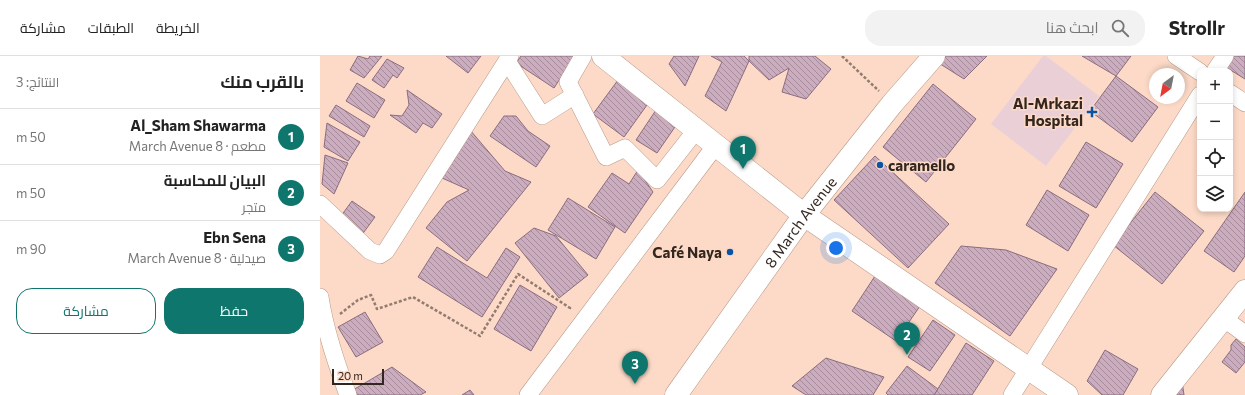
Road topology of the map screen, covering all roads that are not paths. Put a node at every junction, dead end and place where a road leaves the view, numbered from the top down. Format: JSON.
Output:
{"nodes":[{"id":1,"x":583,"y":56,"type":"edge"},
{"id":2,"x":603,"y":56,"type":"edge"},
{"id":3,"x":934,"y":56,"type":"edge"},
{"id":4,"x":1176,"y":56,"type":"edge"},
{"id":5,"x":1224,"y":56,"type":"edge"},
{"id":6,"x":508,"y":58,"type":"edge"},
{"id":7,"x":1217,"y":68,"type":"edge"},
{"id":8,"x":1197,"y":70,"type":"edge"},
{"id":9,"x":575,"y":95,"type":"junction"},
{"id":10,"x":1233,"y":95,"type":"edge"},
{"id":11,"x":1197,"y":100,"type":"edge"},
{"id":12,"x":1245,"y":103,"type":"edge"},
{"id":13,"x":696,"y":129,"type":"junction"},
{"id":14,"x":716,"y":145,"type":"junction"},
{"id":15,"x":320,"y":204,"type":"edge"},
{"id":16,"x":804,"y":215,"type":"junction"},
{"id":17,"x":1245,"y":291,"type":"edge"},
{"id":18,"x":320,"y":297,"type":"edge"},
{"id":19,"x":1223,"y":318,"type":"junction"},
{"id":20,"x":1245,"y":334,"type":"edge"},
{"id":21,"x":1028,"y":368,"type":"junction"},
{"id":22,"x":348,"y":395,"type":"edge"},
{"id":23,"x":528,"y":395,"type":"edge"},
{"id":24,"x":676,"y":395,"type":"edge"},
{"id":25,"x":1012,"y":395,"type":"edge"},
{"id":26,"x":1067,"y":395,"type":"edge"},
{"id":27,"x":1162,"y":395,"type":"edge"}],
"edges":[{"from":1,"to":9,"type":"street"},
{"from":2,"to":13,"type":"main road"},
{"from":3,"to":16,"type":"main road","name":"8 March Avenue"},
{"from":4,"to":8,"type":"street"},
{"from":5,"to":7,"type":"street"},
{"from":6,"to":9,"type":"street"},
{"from":6,"to":15,"type":"street"},
{"from":9,"to":13,"type":"street"},
{"from":10,"to":12,"type":"street"},
{"from":11,"to":21,"type":"street"},
{"from":13,"to":14,"type":"main road"},
{"from":14,"to":16,"type":"main road"},
{"from":14,"to":23,"type":"street"},
{"from":16,"to":21,"type":"main road"},
{"from":16,"to":24,"type":"main road","name":"8 March Avenue"},
{"from":17,"to":19,"type":"main road"},
{"from":18,"to":22,"type":"street"},
{"from":19,"to":20,"type":"street"},
{"from":19,"to":27,"type":"main road"},
{"from":21,"to":25,"type":"street"},
{"from":21,"to":26,"type":"main road"}]}
